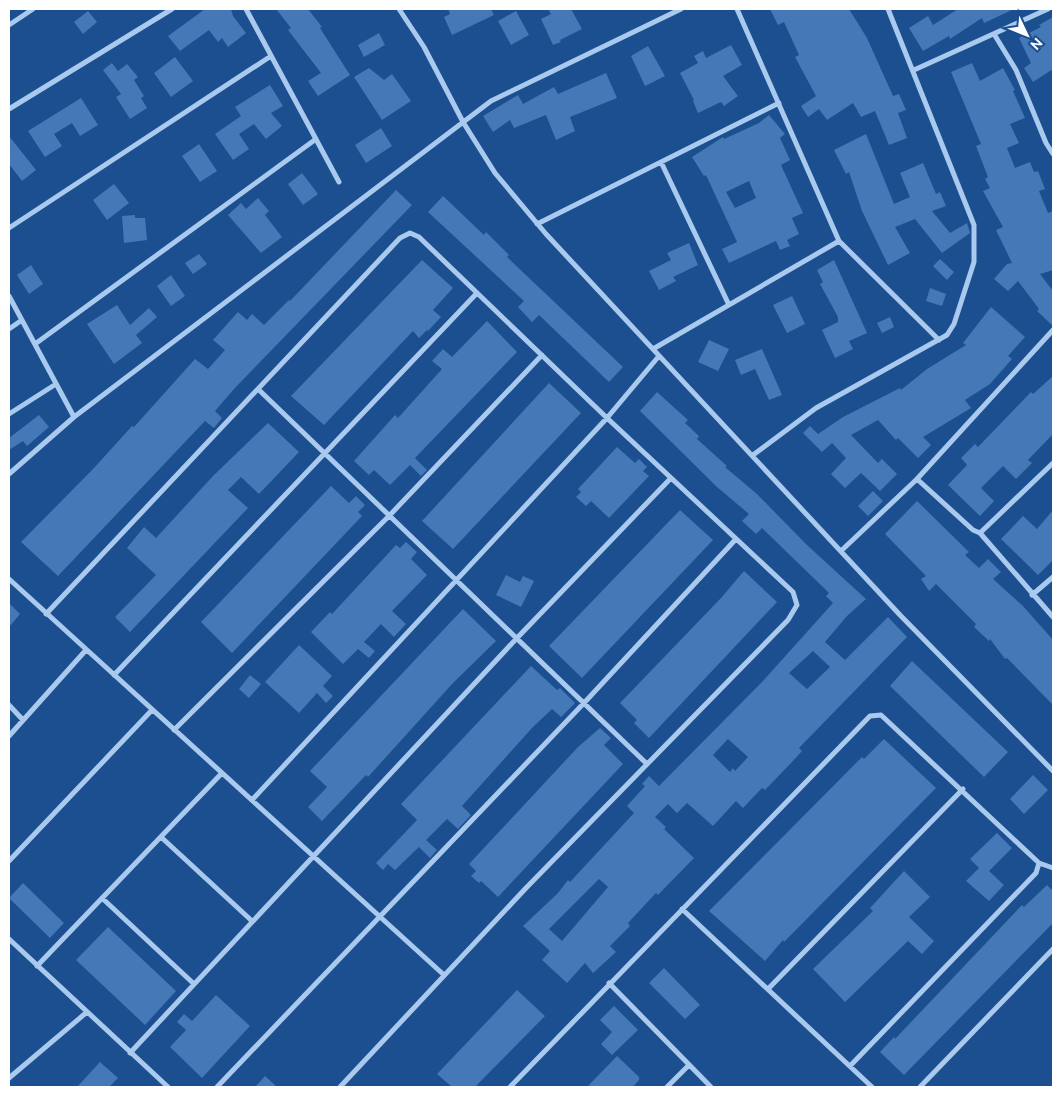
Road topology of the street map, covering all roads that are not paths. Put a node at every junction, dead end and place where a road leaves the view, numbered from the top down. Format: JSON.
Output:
{"nodes":[{"id":1,"x":33,"y":9,"type":"edge"},
{"id":2,"x":172,"y":9,"type":"edge"},
{"id":3,"x":246,"y":9,"type":"edge"},
{"id":4,"x":399,"y":9,"type":"edge"},
{"id":5,"x":681,"y":9,"type":"edge"},
{"id":6,"x":737,"y":9,"type":"edge"},
{"id":7,"x":888,"y":9,"type":"edge"},
{"id":8,"x":1048,"y":9,"type":"edge"},
{"id":9,"x":9,"y":25,"type":"edge"},
{"id":10,"x":994,"y":34,"type":"junction"},
{"id":11,"x":272,"y":56,"type":"junction"},
{"id":12,"x":914,"y":70,"type":"junction"},
{"id":13,"x":778,"y":103,"type":"junction"},
{"id":14,"x":9,"y":110,"type":"edge"},
{"id":15,"x":463,"y":122,"type":"junction"},
{"id":16,"x":316,"y":140,"type":"junction"},
{"id":17,"x":1053,"y":153,"type":"edge"},
{"id":18,"x":661,"y":162,"type":"junction"},
{"id":19,"x":339,"y":182,"type":"dead end"},
{"id":20,"x":537,"y":224,"type":"junction"},
{"id":21,"x":9,"y":228,"type":"edge"},
{"id":22,"x":839,"y":241,"type":"junction"},
{"id":23,"x":477,"y":293,"type":"junction"},
{"id":24,"x":9,"y":296,"type":"edge"},
{"id":25,"x":729,"y":305,"type":"junction"},
{"id":26,"x":22,"y":320,"type":"junction"},
{"id":27,"x":9,"y":329,"type":"edge"},
{"id":28,"x":1053,"y":330,"type":"edge"},
{"id":29,"x":939,"y":340,"type":"junction"},
{"id":30,"x":35,"y":344,"type":"junction"},
{"id":31,"x":652,"y":349,"type":"junction"},
{"id":32,"x":542,"y":355,"type":"junction"},
{"id":33,"x":659,"y":356,"type":"junction"},
{"id":34,"x":56,"y":384,"type":"junction"},
{"id":35,"x":258,"y":389,"type":"junction"},
{"id":36,"x":9,"y":414,"type":"edge"},
{"id":37,"x":74,"y":417,"type":"junction"},
{"id":38,"x":607,"y":418,"type":"junction"},
{"id":39,"x":325,"y":454,"type":"junction"},
{"id":40,"x":752,"y":455,"type":"junction"},
{"id":41,"x":1053,"y":463,"type":"edge"},
{"id":42,"x":9,"y":474,"type":"edge"},
{"id":43,"x":671,"y":478,"type":"junction"},
{"id":44,"x":917,"y":479,"type":"junction"},
{"id":45,"x":389,"y":516,"type":"junction"},
{"id":46,"x":980,"y":533,"type":"junction"},
{"id":47,"x":736,"y":539,"type":"junction"},
{"id":48,"x":841,"y":551,"type":"junction"},
{"id":49,"x":1053,"y":577,"type":"edge"},
{"id":50,"x":9,"y":579,"type":"edge"},
{"id":51,"x":457,"y":580,"type":"junction"},
{"id":52,"x":1032,"y":594,"type":"junction"},
{"id":53,"x":46,"y":614,"type":"junction"},
{"id":54,"x":1053,"y":617,"type":"edge"},
{"id":55,"x":517,"y":638,"type":"junction"},
{"id":56,"x":86,"y":650,"type":"junction"},
{"id":57,"x":114,"y":675,"type":"junction"},
{"id":58,"x":584,"y":703,"type":"junction"},
{"id":59,"x":9,"y":705,"type":"edge"},
{"id":60,"x":152,"y":710,"type":"junction"},
{"id":61,"x":24,"y":720,"type":"junction"},
{"id":62,"x":174,"y":730,"type":"junction"},
{"id":63,"x":9,"y":736,"type":"edge"},
{"id":64,"x":647,"y":764,"type":"junction"},
{"id":65,"x":1053,"y":771,"type":"edge"},
{"id":66,"x":222,"y":773,"type":"junction"},
{"id":67,"x":962,"y":789,"type":"junction"},
{"id":68,"x":252,"y":800,"type":"junction"},
{"id":69,"x":161,"y":836,"type":"junction"},
{"id":70,"x":313,"y":856,"type":"junction"},
{"id":71,"x":9,"y":861,"type":"edge"},
{"id":72,"x":1039,"y":863,"type":"junction"},
{"id":73,"x":1053,"y":868,"type":"edge"},
{"id":74,"x":102,"y":898,"type":"junction"},
{"id":75,"x":682,"y":909,"type":"junction"},
{"id":76,"x":380,"y":917,"type":"junction"},
{"id":77,"x":252,"y":921,"type":"junction"},
{"id":78,"x":9,"y":939,"type":"edge"},
{"id":79,"x":1053,"y":949,"type":"edge"},
{"id":80,"x":38,"y":966,"type":"junction"},
{"id":81,"x":444,"y":975,"type":"junction"},
{"id":82,"x":609,"y":983,"type":"junction"},
{"id":83,"x":194,"y":984,"type":"junction"},
{"id":84,"x":768,"y":989,"type":"junction"},
{"id":85,"x":87,"y":1012,"type":"junction"},
{"id":86,"x":130,"y":1053,"type":"junction"},
{"id":87,"x":689,"y":1065,"type":"junction"},
{"id":88,"x":850,"y":1066,"type":"junction"},
{"id":89,"x":9,"y":1078,"type":"edge"},
{"id":90,"x":168,"y":1087,"type":"edge"},
{"id":91,"x":216,"y":1087,"type":"edge"},
{"id":92,"x":340,"y":1087,"type":"edge"},
{"id":93,"x":510,"y":1087,"type":"edge"},
{"id":94,"x":667,"y":1087,"type":"edge"},
{"id":95,"x":711,"y":1087,"type":"edge"},
{"id":96,"x":872,"y":1087,"type":"edge"},
{"id":97,"x":920,"y":1087,"type":"edge"}],
"edges":[{"from":1,"to":9,"type":"street"},
{"from":2,"to":14,"type":"street"},
{"from":3,"to":11,"type":"street"},
{"from":4,"to":15,"type":"street"},
{"from":5,"to":15,"type":"street"},
{"from":6,"to":13,"type":"street"},
{"from":7,"to":12,"type":"street"},
{"from":8,"to":10,"type":"street"},
{"from":10,"to":12,"type":"street"},
{"from":10,"to":17,"type":"street"},
{"from":11,"to":16,"type":"street"},
{"from":11,"to":21,"type":"street"},
{"from":12,"to":29,"type":"street"},
{"from":13,"to":18,"type":"street"},
{"from":13,"to":22,"type":"street"},
{"from":15,"to":20,"type":"street"},
{"from":15,"to":37,"type":"street"},
{"from":16,"to":19,"type":"street"},
{"from":16,"to":30,"type":"street"},
{"from":18,"to":20,"type":"street"},
{"from":18,"to":25,"type":"street"},
{"from":20,"to":31,"type":"street"},
{"from":22,"to":25,"type":"street"},
{"from":22,"to":29,"type":"street"},
{"from":23,"to":32,"type":"street"},
{"from":23,"to":35,"type":"street"},
{"from":23,"to":39,"type":"street"},
{"from":24,"to":26,"type":"street"},
{"from":25,"to":31,"type":"street"},
{"from":26,"to":27,"type":"street"},
{"from":26,"to":30,"type":"street"},
{"from":28,"to":44,"type":"street"},
{"from":29,"to":40,"type":"street"},
{"from":30,"to":34,"type":"street"},
{"from":31,"to":33,"type":"street"},
{"from":32,"to":38,"type":"street"},
{"from":32,"to":45,"type":"street"},
{"from":33,"to":38,"type":"street"},
{"from":33,"to":40,"type":"street"},
{"from":34,"to":36,"type":"street"},
{"from":34,"to":37,"type":"street"},
{"from":35,"to":39,"type":"street"},
{"from":35,"to":53,"type":"street"},
{"from":37,"to":42,"type":"street"},
{"from":38,"to":43,"type":"street"},
{"from":38,"to":51,"type":"street"},
{"from":39,"to":45,"type":"street"},
{"from":39,"to":57,"type":"street"},
{"from":40,"to":48,"type":"street"},
{"from":41,"to":46,"type":"street"},
{"from":43,"to":47,"type":"street"},
{"from":43,"to":55,"type":"street"},
{"from":44,"to":46,"type":"street"},
{"from":44,"to":48,"type":"street"},
{"from":45,"to":51,"type":"street"},
{"from":45,"to":62,"type":"street"},
{"from":46,"to":52,"type":"street"},
{"from":47,"to":58,"type":"street"},
{"from":47,"to":64,"type":"street"},
{"from":48,"to":65,"type":"street"},
{"from":49,"to":52,"type":"street"},
{"from":50,"to":53,"type":"street"},
{"from":51,"to":55,"type":"street"},
{"from":51,"to":68,"type":"street"},
{"from":52,"to":54,"type":"street"},
{"from":53,"to":56,"type":"street"},
{"from":55,"to":58,"type":"street"},
{"from":55,"to":70,"type":"street"},
{"from":56,"to":57,"type":"street"},
{"from":56,"to":61,"type":"street"},
{"from":57,"to":60,"type":"street"},
{"from":58,"to":64,"type":"street"},
{"from":58,"to":76,"type":"street"},
{"from":59,"to":61,"type":"street"},
{"from":60,"to":62,"type":"street"},
{"from":60,"to":71,"type":"street"},
{"from":61,"to":63,"type":"street"},
{"from":62,"to":66,"type":"street"},
{"from":64,"to":81,"type":"street"},
{"from":66,"to":68,"type":"street"},
{"from":66,"to":69,"type":"street"},
{"from":67,"to":72,"type":"street"},
{"from":67,"to":75,"type":"street"},
{"from":67,"to":84,"type":"street"},
{"from":68,"to":70,"type":"street"},
{"from":69,"to":74,"type":"street"},
{"from":69,"to":77,"type":"street"},
{"from":70,"to":76,"type":"street"},
{"from":70,"to":77,"type":"street"},
{"from":72,"to":73,"type":"street"},
{"from":72,"to":88,"type":"street"},
{"from":74,"to":80,"type":"street"},
{"from":74,"to":83,"type":"street"},
{"from":75,"to":82,"type":"street"},
{"from":75,"to":84,"type":"street"},
{"from":76,"to":81,"type":"street"},
{"from":76,"to":91,"type":"street"},
{"from":77,"to":83,"type":"street"},
{"from":78,"to":80,"type":"street"},
{"from":79,"to":97,"type":"street"},
{"from":80,"to":85,"type":"street"},
{"from":81,"to":92,"type":"street"},
{"from":82,"to":87,"type":"street"},
{"from":82,"to":93,"type":"street"},
{"from":83,"to":86,"type":"street"},
{"from":84,"to":88,"type":"street"},
{"from":85,"to":86,"type":"street"},
{"from":85,"to":89,"type":"street"},
{"from":86,"to":90,"type":"street"},
{"from":87,"to":94,"type":"street"},
{"from":87,"to":95,"type":"street"},
{"from":88,"to":96,"type":"street"}]}
